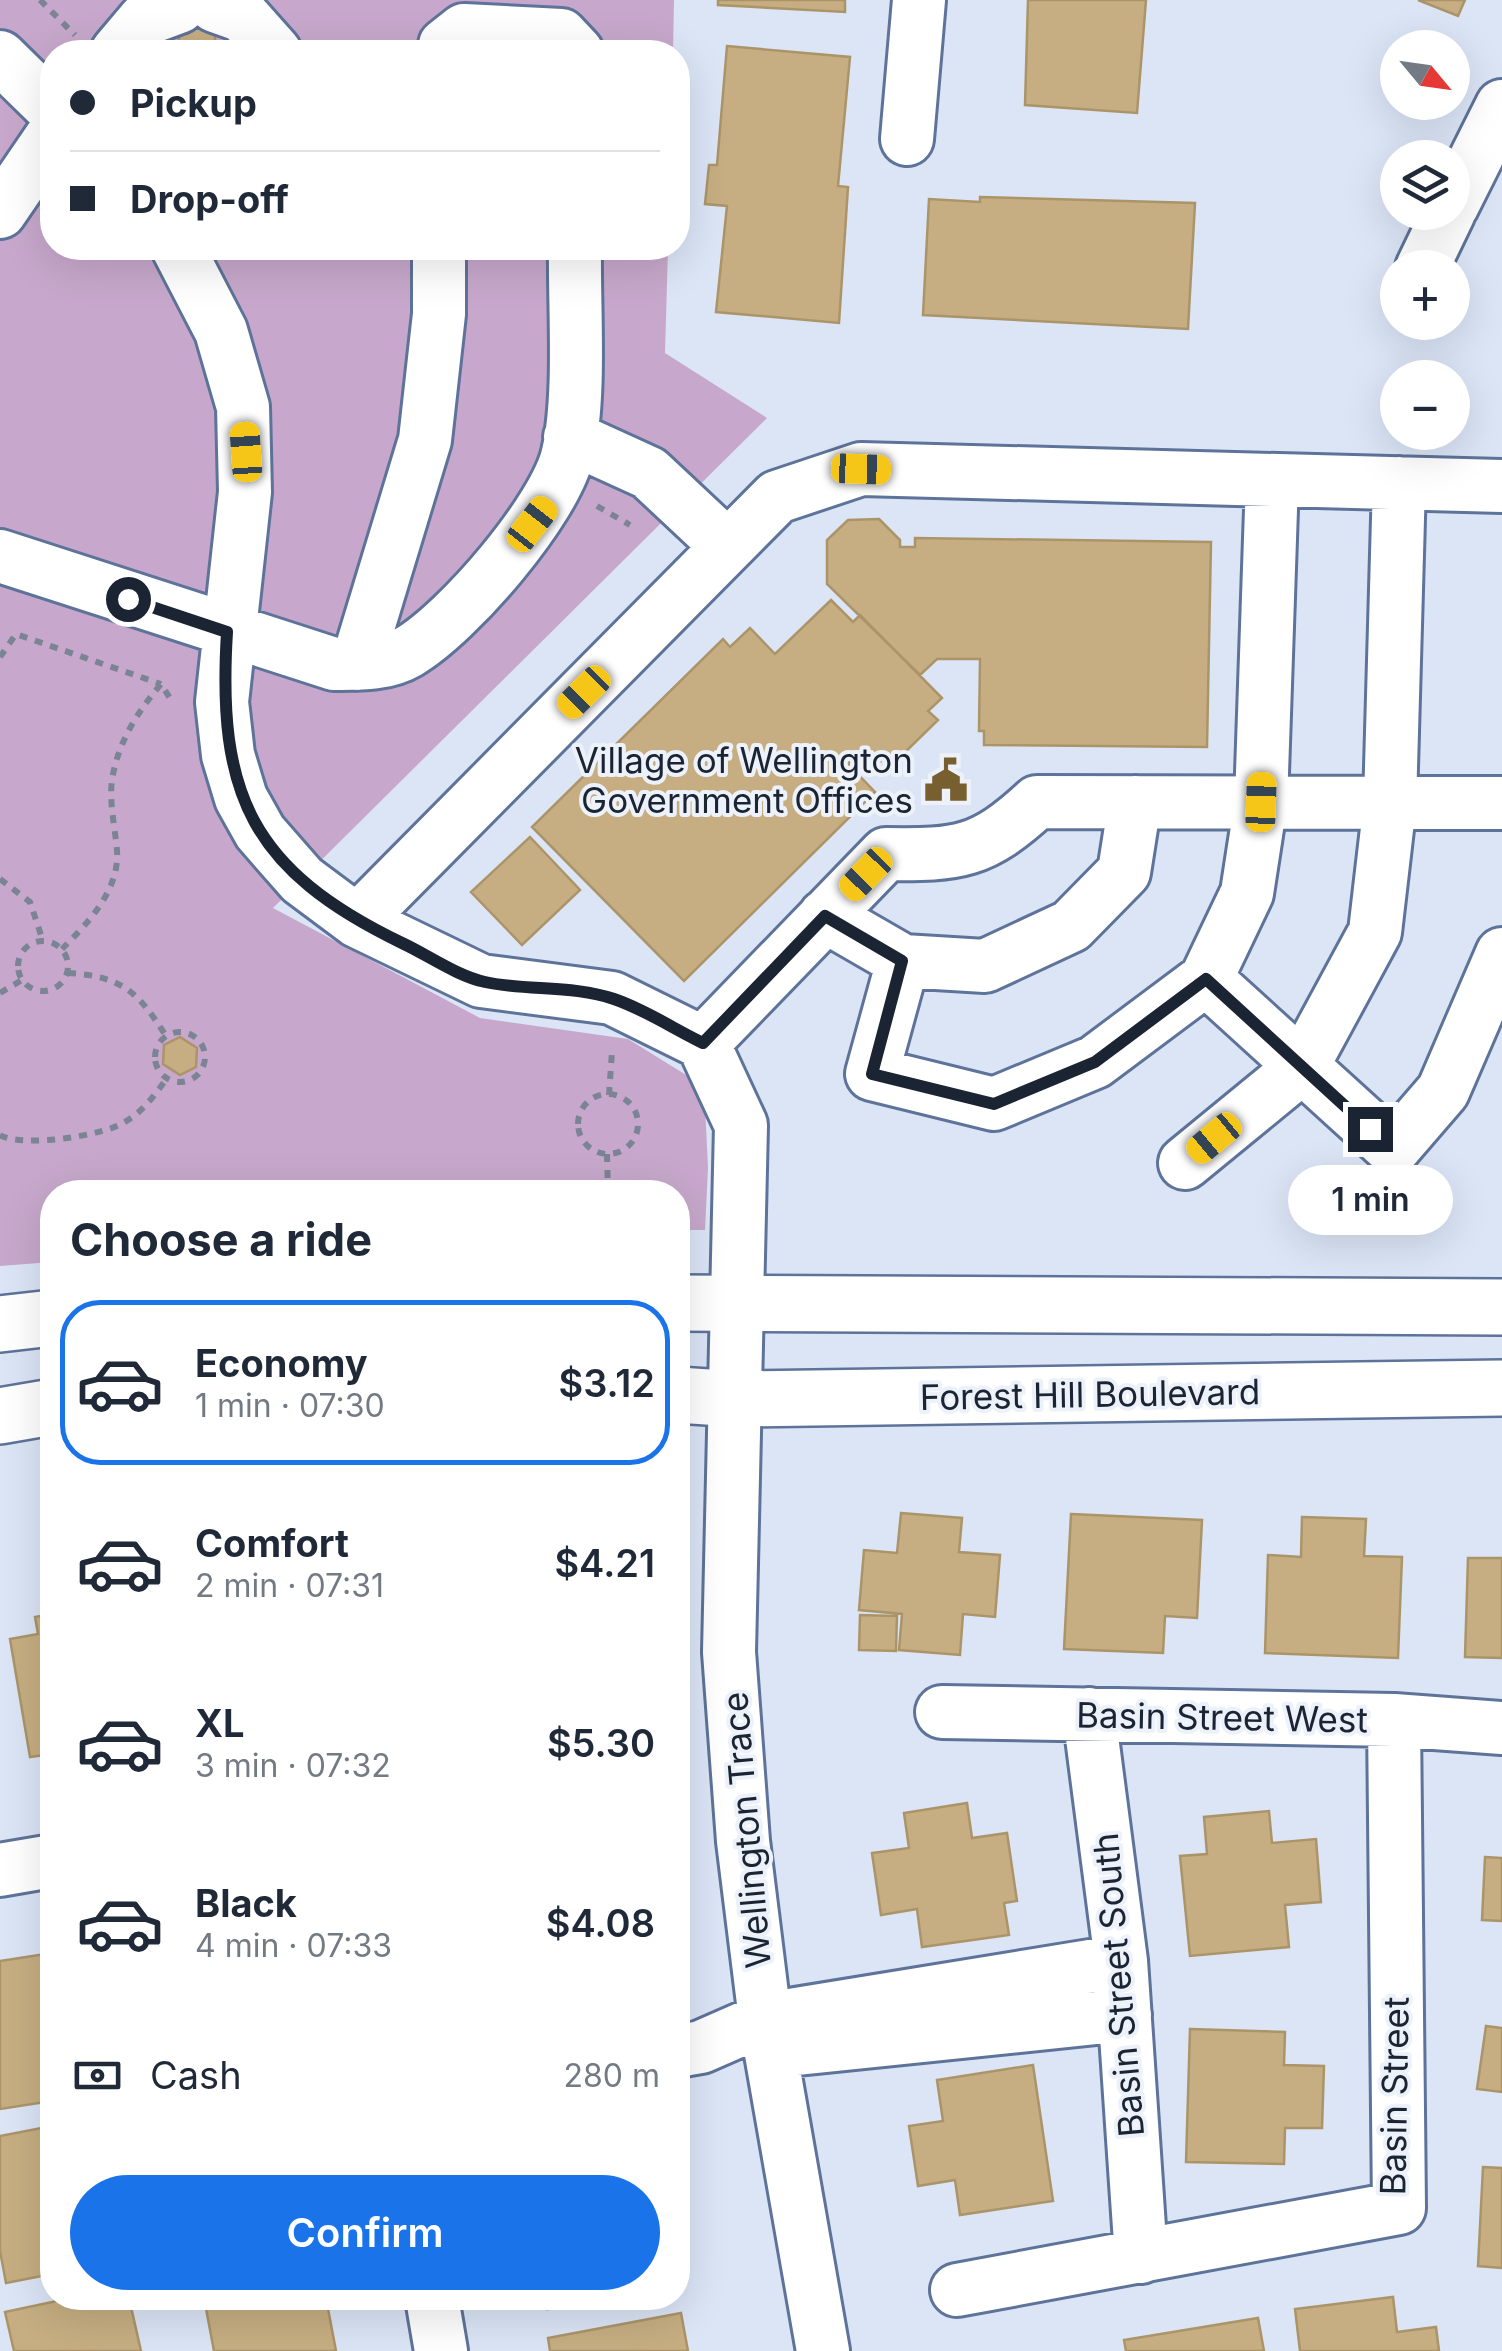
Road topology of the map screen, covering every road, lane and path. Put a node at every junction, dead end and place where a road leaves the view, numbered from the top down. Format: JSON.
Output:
{"nodes":[{"id":1,"x":40,"y":0,"type":"edge"},
{"id":2,"x":919,"y":0,"type":"edge"},
{"id":3,"x":90,"y":40,"type":"edge"},
{"id":4,"x":109,"y":40,"type":"edge"},
{"id":5,"x":264,"y":40,"type":"edge"},
{"id":6,"x":450,"y":40,"type":"edge"},
{"id":7,"x":566,"y":40,"type":"edge"},
{"id":8,"x":0,"y":57,"type":"edge"},
{"id":9,"x":40,"y":96,"type":"edge"},
{"id":10,"x":1502,"y":106,"type":"edge"},
{"id":11,"x":908,"y":139,"type":"dead end"},
{"id":12,"x":40,"y":154,"type":"edge"},
{"id":13,"x":1470,"y":171,"type":"edge"},
{"id":14,"x":0,"y":212,"type":"edge"},
{"id":15,"x":184,"y":260,"type":"edge"},
{"id":16,"x":439,"y":260,"type":"edge"},
{"id":17,"x":575,"y":260,"type":"edge"},
{"id":18,"x":570,"y":437,"type":"junction"},
{"id":19,"x":1272,"y":480,"type":"junction"},
{"id":20,"x":1398,"y":483,"type":"junction"},
{"id":21,"x":1502,"y":486,"type":"edge"},
{"id":22,"x":583,"y":498,"type":"dead end"},
{"id":23,"x":634,"y":527,"type":"dead end"},
{"id":24,"x":727,"y":546,"type":"junction"},
{"id":25,"x":0,"y":556,"type":"edge"},
{"id":26,"x":227,"y":632,"type":"junction"},
{"id":27,"x":0,"y":657,"type":"edge"},
{"id":28,"x":356,"y":664,"type":"junction"},
{"id":29,"x":161,"y":684,"type":"dead end"},
{"id":30,"x":1134,"y":802,"type":"junction"},
{"id":31,"x":1261,"y":802,"type":"junction"},
{"id":32,"x":1390,"y":803,"type":"junction"},
{"id":33,"x":1502,"y":803,"type":"edge"},
{"id":34,"x":0,"y":879,"type":"edge"},
{"id":35,"x":825,"y":916,"type":"junction"},
{"id":36,"x":357,"y":921,"type":"junction"},
{"id":37,"x":43,"y":940,"type":"junction"},
{"id":38,"x":1502,"y":954,"type":"edge"},
{"id":39,"x":902,"y":961,"type":"junction"},
{"id":40,"x":68,"y":973,"type":"junction"},
{"id":41,"x":1206,"y":979,"type":"junction"},
{"id":42,"x":22,"y":980,"type":"junction"},
{"id":43,"x":0,"y":993,"type":"edge"},
{"id":44,"x":612,"y":1035,"type":"dead end"},
{"id":45,"x":166,"y":1036,"type":"junction"},
{"id":46,"x":703,"y":1043,"type":"junction"},
{"id":47,"x":1302,"y":1066,"type":"junction"},
{"id":48,"x":166,"y":1078,"type":"junction"},
{"id":49,"x":609,"y":1094,"type":"junction"},
{"id":50,"x":0,"y":1135,"type":"edge"},
{"id":51,"x":607,"y":1154,"type":"junction"},
{"id":52,"x":1185,"y":1162,"type":"dead end"},
{"id":53,"x":608,"y":1180,"type":"edge"},
{"id":54,"x":690,"y":1303,"type":"edge"},
{"id":55,"x":738,"y":1304,"type":"junction"},
{"id":56,"x":1502,"y":1307,"type":"edge"},
{"id":57,"x":40,"y":1319,"type":"edge"},
{"id":58,"x":0,"y":1324,"type":"edge"},
{"id":59,"x":1502,"y":1388,"type":"edge"},
{"id":60,"x":690,"y":1397,"type":"edge"},
{"id":61,"x":737,"y":1399,"type":"junction"},
{"id":62,"x":40,"y":1409,"type":"edge"},
{"id":63,"x":0,"y":1416,"type":"edge"},
{"id":64,"x":942,"y":1712,"type":"dead end"},
{"id":65,"x":1089,"y":1714,"type":"junction"},
{"id":66,"x":1394,"y":1720,"type":"junction"},
{"id":67,"x":1502,"y":1728,"type":"edge"},
{"id":68,"x":40,"y":1863,"type":"edge"},
{"id":69,"x":0,"y":1870,"type":"edge"},
{"id":70,"x":1121,"y":1960,"type":"junction"},
{"id":71,"x":1125,"y":2015,"type":"junction"},
{"id":72,"x":767,"y":2036,"type":"junction"},
{"id":73,"x":690,"y":2049,"type":"edge"},
{"id":74,"x":1141,"y":2256,"type":"junction"},
{"id":75,"x":956,"y":2290,"type":"dead end"},
{"id":76,"x":434,"y":2310,"type":"edge"},
{"id":77,"x":442,"y":2351,"type":"edge"},
{"id":78,"x":823,"y":2351,"type":"edge"}],
"edges":[{"from":1,"to":3,"type":"path"},
{"from":2,"to":11,"type":"street"},
{"from":4,"to":5,"type":"street"},
{"from":6,"to":7,"type":"street"},
{"from":8,"to":9,"type":"street"},
{"from":10,"to":13,"type":"street"},
{"from":12,"to":14,"type":"street"},
{"from":15,"to":26,"type":"street"},
{"from":16,"to":28,"type":"street"},
{"from":17,"to":18,"type":"street"},
{"from":18,"to":24,"type":"street"},
{"from":18,"to":28,"type":"street"},
{"from":19,"to":20,"type":"street"},
{"from":19,"to":24,"type":"street"},
{"from":19,"to":31,"type":"street"},
{"from":20,"to":21,"type":"street"},
{"from":20,"to":32,"type":"street"},
{"from":22,"to":23,"type":"path"},
{"from":24,"to":36,"type":"street"},
{"from":25,"to":26,"type":"street"},
{"from":26,"to":28,"type":"street"},
{"from":26,"to":36,"type":"street"},
{"from":27,"to":29,"type":"path"},
{"from":30,"to":31,"type":"street"},
{"from":30,"to":35,"type":"street"},
{"from":30,"to":39,"type":"street"},
{"from":31,"to":32,"type":"street"},
{"from":31,"to":41,"type":"street"},
{"from":32,"to":33,"type":"street"},
{"from":32,"to":47,"type":"street"},
{"from":34,"to":37,"type":"path"},
{"from":35,"to":39,"type":"street"},
{"from":35,"to":46,"type":"street"},
{"from":36,"to":46,"type":"street"},
{"from":37,"to":40,"type":"path"},
{"from":37,"to":42,"type":"path"},
{"from":38,"to":47,"type":"street"},
{"from":39,"to":41,"type":"street"},
{"from":40,"to":42,"type":"path"},
{"from":40,"to":45,"type":"path"},
{"from":41,"to":47,"type":"street"},
{"from":42,"to":43,"type":"path"},
{"from":44,"to":49,"type":"path"},
{"from":45,"to":48,"type":"path"},
{"from":45,"to":48,"type":"path"},
{"from":46,"to":55,"type":"street","name":"Wellington Trace"},
{"from":47,"to":52,"type":"street"},
{"from":48,"to":50,"type":"path"},
{"from":49,"to":51,"type":"path"},
{"from":49,"to":51,"type":"path"},
{"from":51,"to":53,"type":"path"},
{"from":54,"to":55,"type":"main road"},
{"from":55,"to":56,"type":"main road"},
{"from":55,"to":61,"type":"street","name":"Wellington Trace"},
{"from":57,"to":58,"type":"main road"},
{"from":59,"to":61,"type":"main road","name":"Forest Hill Boulevard"},
{"from":60,"to":61,"type":"main road","name":"Forest Hill Boulevard"},
{"from":61,"to":72,"type":"street","name":"Wellington Trace"},
{"from":62,"to":63,"type":"main road"},
{"from":64,"to":65,"type":"street","name":"Basin Street West"},
{"from":65,"to":66,"type":"street","name":"Basin Street West"},
{"from":65,"to":70,"type":"street","name":"Basin Street South"},
{"from":66,"to":67,"type":"street","name":"Basin Street West"},
{"from":66,"to":74,"type":"street","name":"Basin Street"},
{"from":68,"to":69,"type":"street"},
{"from":70,"to":71,"type":"street","name":"Basin Street South"},
{"from":70,"to":72,"type":"street"},
{"from":71,"to":72,"type":"street"},
{"from":71,"to":74,"type":"street","name":"Basin Street South"},
{"from":72,"to":73,"type":"street"},
{"from":72,"to":78,"type":"street","name":"Wellington Trace"},
{"from":74,"to":75,"type":"street","name":"Basin Street"},
{"from":76,"to":77,"type":"street"}]}
